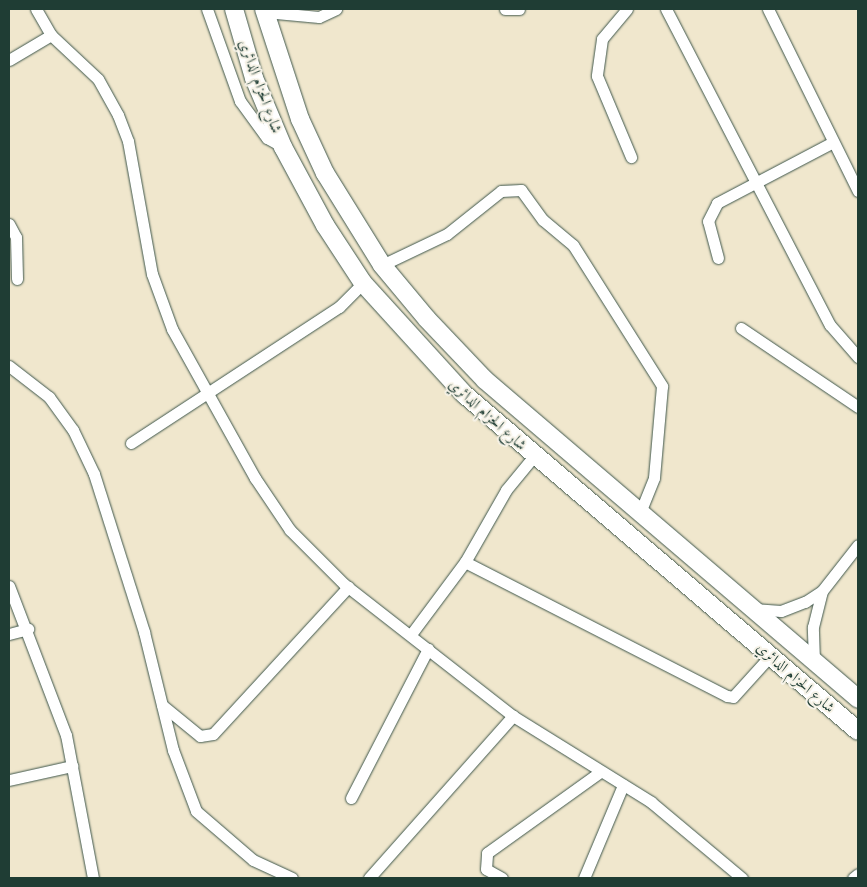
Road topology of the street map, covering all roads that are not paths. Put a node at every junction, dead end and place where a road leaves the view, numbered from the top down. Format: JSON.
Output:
{"nodes":[{"id":1,"x":36,"y":9,"type":"edge"},
{"id":2,"x":207,"y":9,"type":"edge"},
{"id":3,"x":234,"y":9,"type":"edge"},
{"id":4,"x":336,"y":9,"type":"edge"},
{"id":5,"x":505,"y":9,"type":"edge"},
{"id":6,"x":519,"y":9,"type":"edge"},
{"id":7,"x":627,"y":9,"type":"edge"},
{"id":8,"x":666,"y":9,"type":"edge"},
{"id":9,"x":768,"y":9,"type":"edge"},
{"id":10,"x":265,"y":10,"type":"edge"},
{"id":11,"x":51,"y":35,"type":"junction"},
{"id":12,"x":9,"y":60,"type":"edge"},
{"id":13,"x":833,"y":142,"type":"junction"},
{"id":14,"x":283,"y":147,"type":"junction"},
{"id":15,"x":631,"y":157,"type":"dead end"},
{"id":16,"x":756,"y":182,"type":"junction"},
{"id":17,"x":858,"y":190,"type":"edge"},
{"id":18,"x":9,"y":224,"type":"edge"},
{"id":19,"x":718,"y":258,"type":"dead end"},
{"id":20,"x":382,"y":265,"type":"junction"},
{"id":21,"x":17,"y":278,"type":"dead end"},
{"id":22,"x":363,"y":283,"type":"junction"},
{"id":23,"x":741,"y":328,"type":"dead end"},
{"id":24,"x":858,"y":357,"type":"edge"},
{"id":25,"x":9,"y":366,"type":"edge"},
{"id":26,"x":207,"y":396,"type":"junction"},
{"id":27,"x":858,"y":407,"type":"edge"},
{"id":28,"x":131,"y":444,"type":"dead end"},
{"id":29,"x":534,"y":456,"type":"junction"},
{"id":30,"x":640,"y":512,"type":"junction"},
{"id":31,"x":858,"y":545,"type":"edge"},
{"id":32,"x":465,"y":562,"type":"junction"},
{"id":33,"x":9,"y":586,"type":"edge"},
{"id":34,"x":348,"y":587,"type":"junction"},
{"id":35,"x":822,"y":591,"type":"junction"},
{"id":36,"x":753,"y":609,"type":"junction"},
{"id":37,"x":28,"y":629,"type":"junction"},
{"id":38,"x":412,"y":633,"type":"junction"},
{"id":39,"x":9,"y":634,"type":"edge"},
{"id":40,"x":428,"y":649,"type":"junction"},
{"id":41,"x":771,"y":655,"type":"junction"},
{"id":42,"x":814,"y":661,"type":"junction"},
{"id":43,"x":858,"y":699,"type":"edge"},
{"id":44,"x":162,"y":705,"type":"junction"},
{"id":45,"x":513,"y":716,"type":"junction"},
{"id":46,"x":858,"y":731,"type":"edge"},
{"id":47,"x":72,"y":766,"type":"junction"},
{"id":48,"x":600,"y":772,"type":"junction"},
{"id":49,"x":9,"y":780,"type":"edge"},
{"id":50,"x":623,"y":785,"type":"junction"},
{"id":51,"x":351,"y":798,"type":"dead end"},
{"id":52,"x":858,"y":874,"type":"edge"},
{"id":53,"x":92,"y":878,"type":"edge"},
{"id":54,"x":292,"y":878,"type":"edge"},
{"id":55,"x":369,"y":878,"type":"edge"},
{"id":56,"x":502,"y":878,"type":"edge"},
{"id":57,"x":584,"y":878,"type":"edge"},
{"id":58,"x":742,"y":878,"type":"edge"},
{"id":59,"x":853,"y":878,"type":"edge"}],
"edges":[{"from":1,"to":11,"type":"street"},
{"from":2,"to":14,"type":"street"},
{"from":3,"to":14,"type":"main road","name":"شارع الحزام الدائري"},
{"from":4,"to":10,"type":"street"},
{"from":5,"to":6,"type":"street"},
{"from":7,"to":15,"type":"street"},
{"from":8,"to":16,"type":"street"},
{"from":9,"to":13,"type":"street"},
{"from":10,"to":20,"type":"main road","name":"شارع الحزام الدائري"},
{"from":11,"to":12,"type":"street"},
{"from":11,"to":26,"type":"street"},
{"from":13,"to":16,"type":"street"},
{"from":13,"to":17,"type":"street"},
{"from":14,"to":22,"type":"main road","name":"شارع الحزام الدائري"},
{"from":16,"to":19,"type":"street"},
{"from":16,"to":24,"type":"street"},
{"from":18,"to":21,"type":"street"},
{"from":20,"to":30,"type":"main road","name":"شارع الحزام الدائري"},
{"from":20,"to":30,"type":"street"},
{"from":22,"to":26,"type":"street"},
{"from":22,"to":29,"type":"main road","name":"شارع الحزام الدائري"},
{"from":23,"to":27,"type":"street"},
{"from":25,"to":44,"type":"street"},
{"from":26,"to":28,"type":"street"},
{"from":26,"to":34,"type":"street"},
{"from":29,"to":32,"type":"street"},
{"from":29,"to":41,"type":"main road","name":"شارع الحزام الدائري"},
{"from":30,"to":36,"type":"main road","name":"شارع الحزام الدائري"},
{"from":31,"to":35,"type":"street"},
{"from":32,"to":38,"type":"street"},
{"from":32,"to":41,"type":"street"},
{"from":33,"to":37,"type":"street"},
{"from":34,"to":38,"type":"street"},
{"from":34,"to":44,"type":"street"},
{"from":35,"to":36,"type":"street"},
{"from":35,"to":42,"type":"street"},
{"from":36,"to":42,"type":"main road","name":"شارع الحزام الدائري"},
{"from":37,"to":39,"type":"street"},
{"from":37,"to":47,"type":"street"},
{"from":38,"to":40,"type":"street"},
{"from":40,"to":45,"type":"street"},
{"from":40,"to":51,"type":"street"},
{"from":41,"to":46,"type":"main road","name":"شارع الحزام الدائري"},
{"from":42,"to":43,"type":"main road","name":"شارع الحزام الدائري"},
{"from":44,"to":54,"type":"street"},
{"from":45,"to":48,"type":"street"},
{"from":45,"to":55,"type":"street"},
{"from":47,"to":49,"type":"street"},
{"from":47,"to":53,"type":"street"},
{"from":48,"to":50,"type":"street"},
{"from":48,"to":56,"type":"street"},
{"from":50,"to":57,"type":"street"},
{"from":50,"to":58,"type":"street"},
{"from":52,"to":59,"type":"street"}]}
